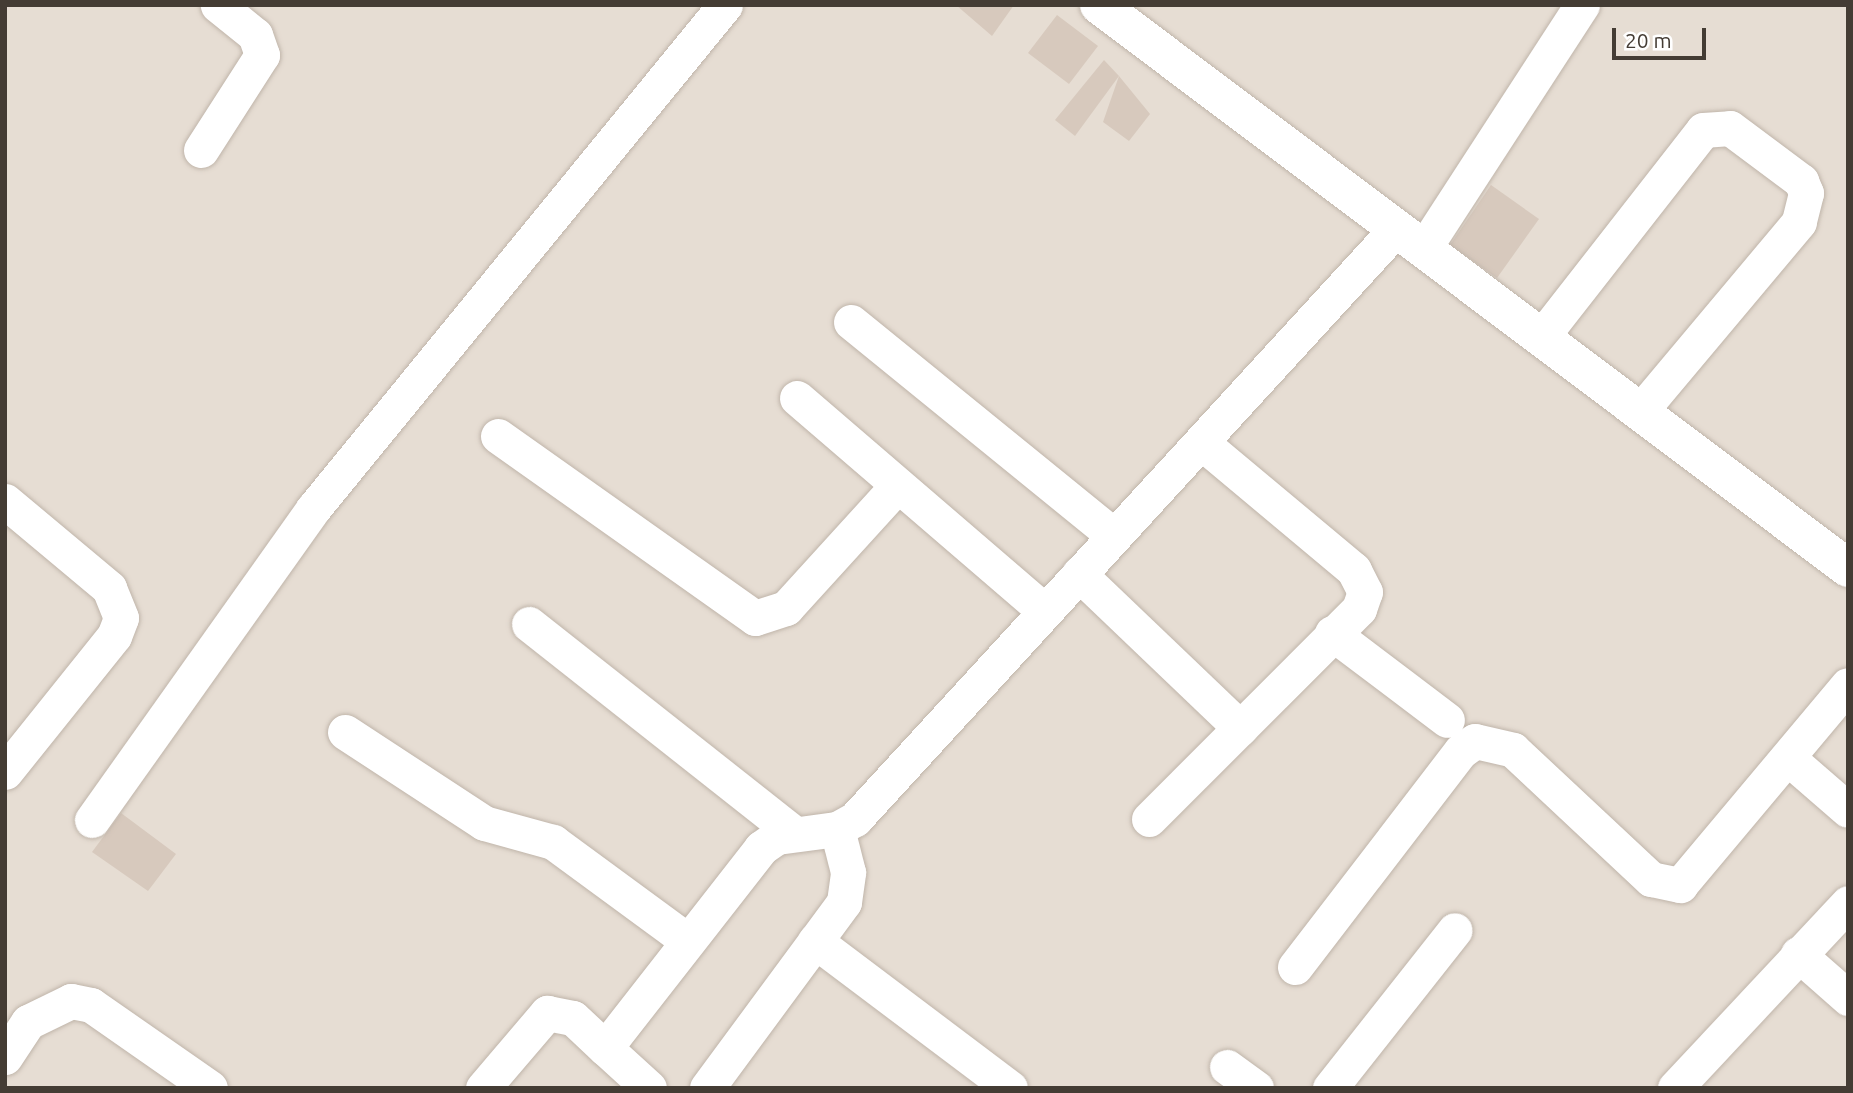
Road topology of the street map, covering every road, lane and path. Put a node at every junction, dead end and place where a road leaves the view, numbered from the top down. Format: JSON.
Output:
{"nodes":[{"id":1,"x":218,"y":5,"type":"edge"},
{"id":2,"x":725,"y":5,"type":"edge"},
{"id":3,"x":1099,"y":5,"type":"edge"},
{"id":4,"x":1582,"y":5,"type":"edge"},
{"id":5,"x":201,"y":150,"type":"dead end"},
{"id":6,"x":1411,"y":238,"type":"junction"},
{"id":7,"x":850,"y":322,"type":"dead end"},
{"id":8,"x":1543,"y":335,"type":"junction"},
{"id":9,"x":797,"y":398,"type":"dead end"},
{"id":10,"x":1641,"y":410,"type":"junction"},
{"id":11,"x":498,"y":436,"type":"dead end"},
{"id":12,"x":1202,"y":442,"type":"junction"},
{"id":13,"x":898,"y":485,"type":"junction"},
{"id":14,"x":6,"y":503,"type":"edge"},
{"id":15,"x":1114,"y":536,"type":"junction"},
{"id":16,"x":1848,"y":568,"type":"edge"},
{"id":17,"x":1079,"y":574,"type":"junction"},
{"id":18,"x":1045,"y":611,"type":"junction"},
{"id":19,"x":528,"y":624,"type":"dead end"},
{"id":20,"x":1332,"y":633,"type":"junction"},
{"id":21,"x":1848,"y":685,"type":"edge"},
{"id":22,"x":1447,"y":720,"type":"dead end"},
{"id":23,"x":1240,"y":728,"type":"junction"},
{"id":24,"x":345,"y":732,"type":"dead end"},
{"id":25,"x":1788,"y":758,"type":"junction"},
{"id":26,"x":5,"y":772,"type":"edge"},
{"id":27,"x":1848,"y":810,"type":"edge"},
{"id":28,"x":1149,"y":819,"type":"dead end"},
{"id":29,"x":92,"y":820,"type":"dead end"},
{"id":30,"x":837,"y":829,"type":"junction"},
{"id":31,"x":794,"y":833,"type":"junction"},
{"id":32,"x":1848,"y":903,"type":"edge"},
{"id":33,"x":1455,"y":930,"type":"dead end"},
{"id":34,"x":688,"y":941,"type":"junction"},
{"id":35,"x":816,"y":941,"type":"junction"},
{"id":36,"x":1798,"y":954,"type":"junction"},
{"id":37,"x":1295,"y":967,"type":"dead end"},
{"id":38,"x":1848,"y":998,"type":"edge"},
{"id":39,"x":605,"y":1048,"type":"junction"},
{"id":40,"x":5,"y":1057,"type":"edge"},
{"id":41,"x":1227,"y":1067,"type":"dead end"},
{"id":42,"x":210,"y":1088,"type":"edge"},
{"id":43,"x":482,"y":1088,"type":"edge"},
{"id":44,"x":649,"y":1088,"type":"edge"},
{"id":45,"x":707,"y":1088,"type":"edge"},
{"id":46,"x":1010,"y":1088,"type":"edge"},
{"id":47,"x":1256,"y":1088,"type":"edge"},
{"id":48,"x":1330,"y":1088,"type":"edge"},
{"id":49,"x":1675,"y":1088,"type":"edge"}],
"edges":[{"from":1,"to":5,"type":"street"},
{"from":2,"to":29,"type":"street"},
{"from":3,"to":6,"type":"street"},
{"from":4,"to":6,"type":"street"},
{"from":6,"to":8,"type":"street"},
{"from":6,"to":12,"type":"street"},
{"from":7,"to":15,"type":"street"},
{"from":8,"to":10,"type":"street"},
{"from":8,"to":10,"type":"street"},
{"from":9,"to":13,"type":"street"},
{"from":10,"to":16,"type":"street"},
{"from":11,"to":13,"type":"street"},
{"from":12,"to":15,"type":"street"},
{"from":12,"to":20,"type":"street"},
{"from":13,"to":18,"type":"street"},
{"from":14,"to":26,"type":"street"},
{"from":15,"to":17,"type":"street"},
{"from":17,"to":18,"type":"street"},
{"from":17,"to":23,"type":"street"},
{"from":18,"to":30,"type":"street"},
{"from":19,"to":31,"type":"street"},
{"from":20,"to":22,"type":"street"},
{"from":20,"to":23,"type":"street"},
{"from":21,"to":25,"type":"street"},
{"from":23,"to":28,"type":"street"},
{"from":24,"to":34,"type":"street"},
{"from":25,"to":27,"type":"street"},
{"from":25,"to":37,"type":"street"},
{"from":30,"to":31,"type":"street"},
{"from":30,"to":35,"type":"street"},
{"from":31,"to":34,"type":"street"},
{"from":32,"to":36,"type":"street"},
{"from":33,"to":48,"type":"street"},
{"from":34,"to":39,"type":"street"},
{"from":35,"to":45,"type":"street"},
{"from":35,"to":46,"type":"street"},
{"from":36,"to":38,"type":"street"},
{"from":36,"to":49,"type":"street"},
{"from":39,"to":43,"type":"street"},
{"from":39,"to":44,"type":"street"},
{"from":40,"to":42,"type":"street"},
{"from":41,"to":47,"type":"street"}]}
